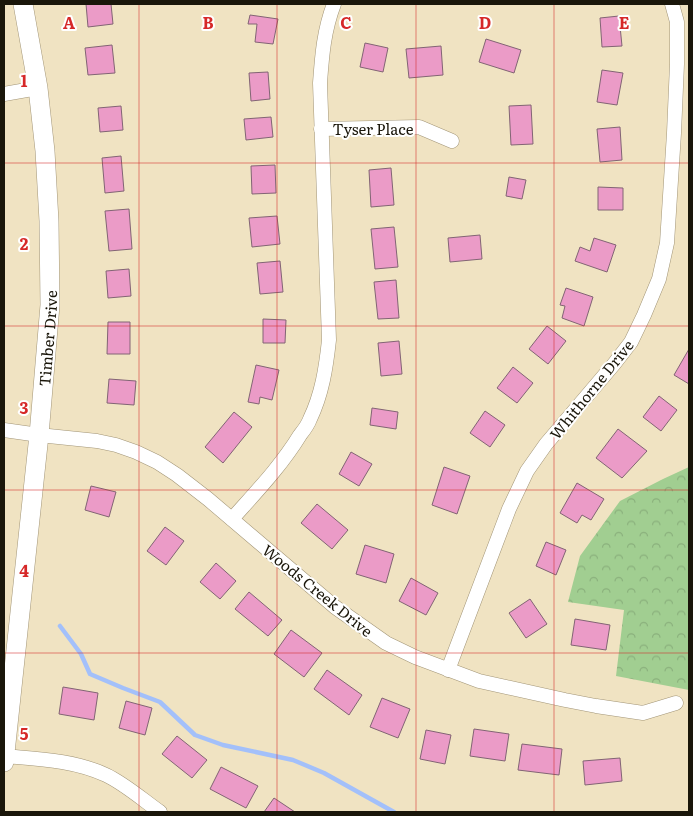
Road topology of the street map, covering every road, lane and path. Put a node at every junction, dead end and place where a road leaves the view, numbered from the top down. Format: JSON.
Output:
{"nodes":[{"id":1,"x":23,"y":4,"type":"edge"},
{"id":2,"x":334,"y":4,"type":"edge"},
{"id":3,"x":672,"y":4,"type":"edge"},
{"id":4,"x":38,"y":88,"type":"junction"},
{"id":5,"x":4,"y":94,"type":"edge"},
{"id":6,"x":321,"y":129,"type":"junction"},
{"id":7,"x":452,"y":141,"type":"dead end"},
{"id":8,"x":4,"y":430,"type":"edge"},
{"id":9,"x":39,"y":435,"type":"junction"},
{"id":10,"x":232,"y":519,"type":"junction"},
{"id":11,"x":448,"y":670,"type":"junction"},
{"id":12,"x":676,"y":703,"type":"dead end"},
{"id":13,"x":4,"y":756,"type":"edge"},
{"id":14,"x":4,"y":762,"type":"edge"},
{"id":15,"x":160,"y":812,"type":"edge"}],
"edges":[{"from":1,"to":4,"type":"main road","name":"Timber Drive"},
{"from":2,"to":6,"type":"street"},
{"from":3,"to":11,"type":"street","name":"Whithorne Drive"},
{"from":4,"to":5,"type":"street"},
{"from":4,"to":9,"type":"main road","name":"Timber Drive"},
{"from":6,"to":7,"type":"street","name":"Tyser Place"},
{"from":6,"to":10,"type":"street"},
{"from":8,"to":9,"type":"street","name":"Woods Creek Drive"},
{"from":9,"to":10,"type":"street","name":"Woods Creek Drive"},
{"from":9,"to":13,"type":"main road","name":"Timber Drive"},
{"from":10,"to":11,"type":"street","name":"Woods Creek Drive"},
{"from":11,"to":12,"type":"street","name":"Woods Creek Drive"},
{"from":13,"to":14,"type":"main road","name":"Timber Drive"},
{"from":13,"to":15,"type":"street"}]}
